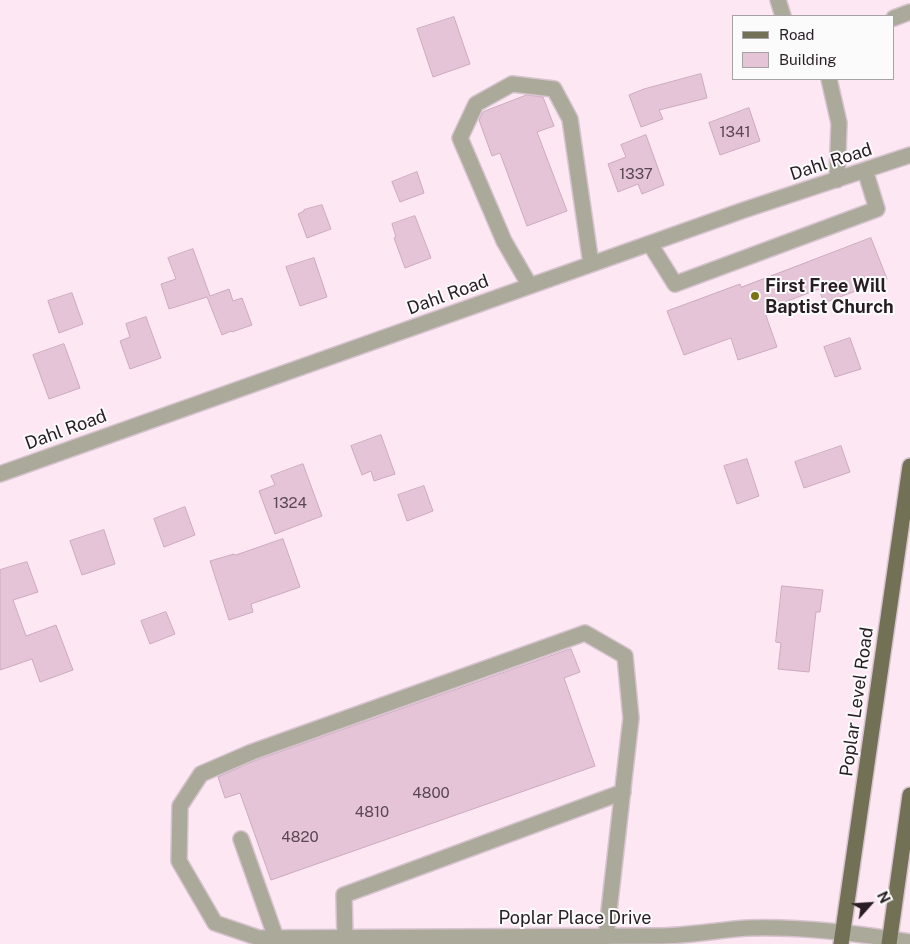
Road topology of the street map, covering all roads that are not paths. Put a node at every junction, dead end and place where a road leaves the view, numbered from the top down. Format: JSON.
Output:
{"nodes":[{"id":1,"x":778,"y":0,"type":"edge"},
{"id":2,"x":910,"y":12,"type":"edge"},
{"id":3,"x":783,"y":15,"type":"edge"},
{"id":4,"x":895,"y":18,"type":"edge"},
{"id":5,"x":829,"y":80,"type":"edge"},
{"id":6,"x":910,"y":155,"type":"edge"},
{"id":7,"x":865,"y":170,"type":"junction"},
{"id":8,"x":837,"y":180,"type":"junction"},
{"id":9,"x":650,"y":244,"type":"junction"},
{"id":10,"x":591,"y":264,"type":"junction"},
{"id":11,"x":530,"y":286,"type":"junction"},
{"id":12,"x":910,"y":466,"type":"edge"},
{"id":13,"x":0,"y":474,"type":"edge"},
{"id":14,"x":622,"y":792,"type":"junction"},
{"id":15,"x":910,"y":795,"type":"edge"},
{"id":16,"x":241,"y":839,"type":"dead end"},
{"id":17,"x":606,"y":937,"type":"junction"},
{"id":18,"x":276,"y":938,"type":"junction"},
{"id":19,"x":345,"y":938,"type":"junction"},
{"id":20,"x":841,"y":938,"type":"edge"},
{"id":21,"x":889,"y":941,"type":"edge"},
{"id":22,"x":910,"y":942,"type":"edge"}],
"edges":[{"from":1,"to":3,"type":"street"},
{"from":2,"to":4,"type":"street"},
{"from":5,"to":8,"type":"street"},
{"from":6,"to":7,"type":"street","name":"Dahl Road"},
{"from":7,"to":8,"type":"street","name":"Dahl Road"},
{"from":7,"to":9,"type":"street"},
{"from":8,"to":9,"type":"street","name":"Dahl Road"},
{"from":9,"to":10,"type":"street","name":"Dahl Road"},
{"from":10,"to":11,"type":"street","name":"Dahl Road"},
{"from":10,"to":11,"type":"street"},
{"from":11,"to":13,"type":"street","name":"Dahl Road"},
{"from":12,"to":20,"type":"main road","name":"Poplar Level Road"},
{"from":14,"to":17,"type":"street"},
{"from":14,"to":18,"type":"street","name":"Poplar Place Drive"},
{"from":14,"to":19,"type":"street"},
{"from":15,"to":21,"type":"main road"},
{"from":16,"to":18,"type":"street"},
{"from":17,"to":19,"type":"street","name":"Poplar Place Drive"},
{"from":17,"to":20,"type":"street","name":"Poplar Place Drive"},
{"from":18,"to":19,"type":"street","name":"Poplar Place Drive"},
{"from":20,"to":21,"type":"street","name":"Poplar Place Drive"},
{"from":21,"to":22,"type":"street","name":"Poplar Place Drive"}]}
